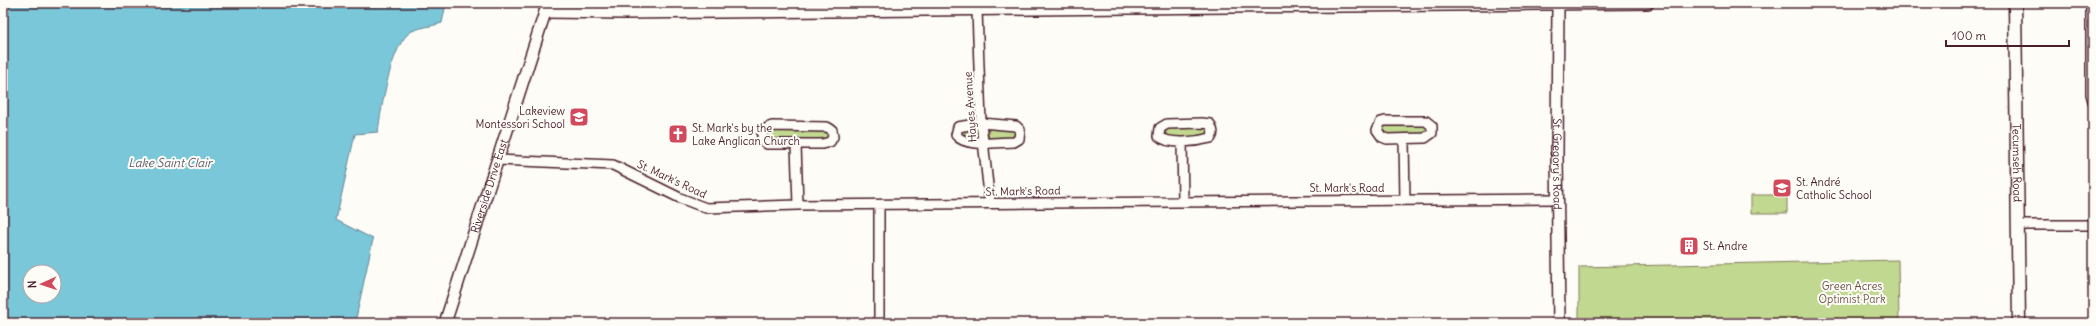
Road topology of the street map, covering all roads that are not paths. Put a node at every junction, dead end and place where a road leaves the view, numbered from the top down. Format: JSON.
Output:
{"nodes":[{"id":1,"x":645,"y":3,"type":"edge"},
{"id":2,"x":1648,"y":3,"type":"edge"},
{"id":3,"x":2015,"y":3,"type":"edge"},
{"id":4,"x":1558,"y":4,"type":"edge"},
{"id":5,"x":1396,"y":5,"type":"edge"},
{"id":6,"x":2093,"y":6,"type":"edge"},
{"id":7,"x":547,"y":7,"type":"edge"},
{"id":8,"x":977,"y":10,"type":"junction"},
{"id":9,"x":624,"y":13,"type":"junction"},
{"id":10,"x":2093,"y":101,"type":"edge"},
{"id":11,"x":981,"y":123,"type":"junction"},
{"id":12,"x":1404,"y":140,"type":"junction"},
{"id":13,"x":1182,"y":142,"type":"junction"},
{"id":14,"x":985,"y":143,"type":"junction"},
{"id":15,"x":796,"y":145,"type":"junction"},
{"id":16,"x":498,"y":160,"type":"junction"},
{"id":17,"x":1558,"y":199,"type":"junction"},
{"id":18,"x":1405,"y":200,"type":"junction"},
{"id":19,"x":1183,"y":201,"type":"junction"},
{"id":20,"x":990,"y":203,"type":"junction"},
{"id":21,"x":798,"y":205,"type":"junction"},
{"id":22,"x":879,"y":205,"type":"junction"},
{"id":23,"x":2093,"y":224,"type":"edge"},
{"id":24,"x":2017,"y":225,"type":"junction"},
{"id":25,"x":444,"y":323,"type":"edge"},
{"id":26,"x":880,"y":323,"type":"edge"},
{"id":27,"x":1559,"y":323,"type":"edge"},
{"id":28,"x":2019,"y":323,"type":"edge"}],
"edges":[{"from":1,"to":9,"type":"street"},
{"from":2,"to":4,"type":"street"},
{"from":3,"to":24,"type":"main road","name":"Tecumseh Road"},
{"from":4,"to":5,"type":"street"},
{"from":4,"to":17,"type":"street","name":"St. Gregory's Road"},
{"from":5,"to":8,"type":"street"},
{"from":6,"to":10,"type":"street"},
{"from":7,"to":9,"type":"street"},
{"from":7,"to":16,"type":"street","name":"Riverside Drive East"},
{"from":8,"to":9,"type":"street"},
{"from":8,"to":11,"type":"street","name":"Hayes Avenue"},
{"from":11,"to":14,"type":"street","name":"Hayes Avenue"},
{"from":11,"to":14,"type":"street"},
{"from":11,"to":14,"type":"street"},
{"from":12,"to":12,"type":"street"},
{"from":12,"to":18,"type":"street"},
{"from":13,"to":13,"type":"street"},
{"from":13,"to":19,"type":"street"},
{"from":14,"to":20,"type":"street","name":"Hayes Avenue"},
{"from":15,"to":15,"type":"street"},
{"from":15,"to":21,"type":"street"},
{"from":16,"to":21,"type":"street","name":"St. Mark's Road"},
{"from":16,"to":25,"type":"street","name":"Riverside Drive East"},
{"from":17,"to":18,"type":"street","name":"St. Mark's Road"},
{"from":17,"to":27,"type":"street","name":"St. Gregory's Road"},
{"from":18,"to":19,"type":"street","name":"St. Mark's Road"},
{"from":19,"to":20,"type":"street","name":"St. Mark's Road"},
{"from":20,"to":22,"type":"street","name":"St. Mark's Road"},
{"from":21,"to":22,"type":"street","name":"St. Mark's Road"},
{"from":22,"to":26,"type":"street"},
{"from":23,"to":24,"type":"street"},
{"from":24,"to":28,"type":"main road","name":"Tecumseh Road"}]}
